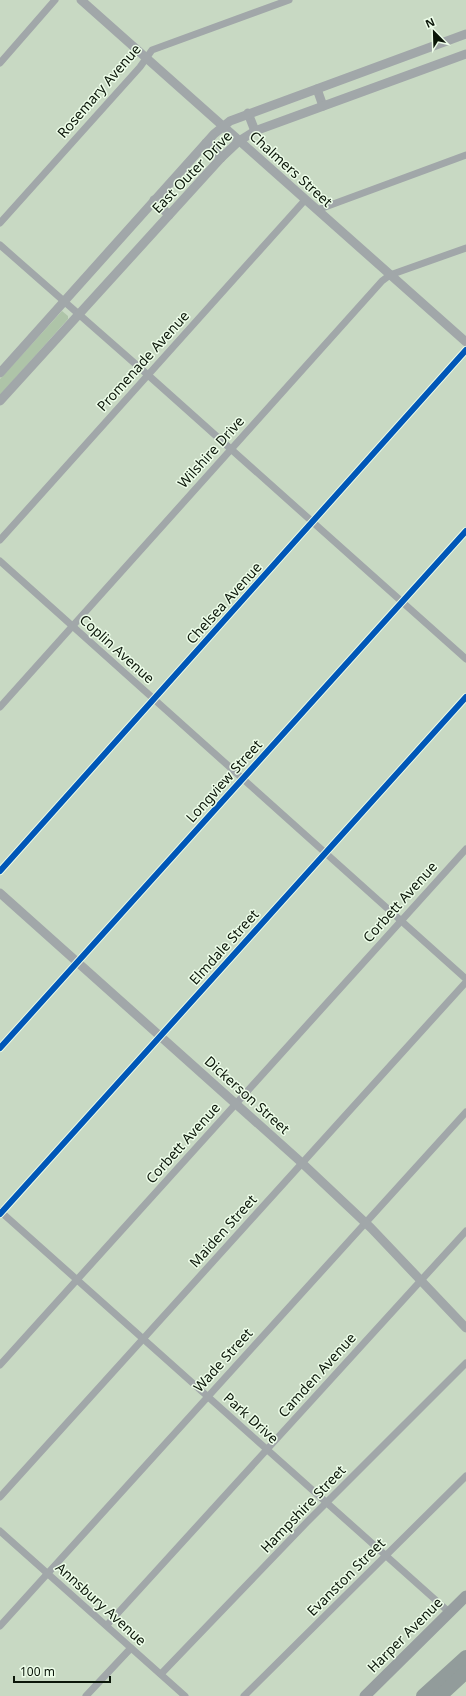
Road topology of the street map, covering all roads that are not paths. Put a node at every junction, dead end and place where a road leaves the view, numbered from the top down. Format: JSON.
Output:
{"nodes":[{"id":1,"x":55,"y":0,"type":"edge"},
{"id":2,"x":81,"y":0,"type":"edge"},
{"id":3,"x":287,"y":0,"type":"edge"},
{"id":4,"x":466,"y":34,"type":"edge"},
{"id":5,"x":466,"y":54,"type":"edge"},
{"id":6,"x":146,"y":58,"type":"junction"},
{"id":7,"x":0,"y":63,"type":"edge"},
{"id":8,"x":317,"y":89,"type":"junction"},
{"id":9,"x":323,"y":106,"type":"junction"},
{"id":10,"x":248,"y":113,"type":"junction"},
{"id":11,"x":224,"y":126,"type":"junction"},
{"id":12,"x":255,"y":131,"type":"junction"},
{"id":13,"x":239,"y":141,"type":"junction"},
{"id":14,"x":206,"y":143,"type":"junction"},
{"id":15,"x":466,"y":155,"type":"edge"},
{"id":16,"x":221,"y":158,"type":"junction"},
{"id":17,"x":154,"y":200,"type":"junction"},
{"id":18,"x":305,"y":200,"type":"junction"},
{"id":19,"x":316,"y":210,"type":"junction"},
{"id":20,"x":169,"y":215,"type":"junction"},
{"id":21,"x":0,"y":223,"type":"edge"},
{"id":22,"x":0,"y":245,"type":"edge"},
{"id":23,"x":466,"y":248,"type":"edge"},
{"id":24,"x":390,"y":275,"type":"junction"},
{"id":25,"x":64,"y":302,"type":"junction"},
{"id":26,"x":78,"y":314,"type":"junction"},
{"id":27,"x":466,"y":342,"type":"edge"},
{"id":28,"x":466,"y":350,"type":"edge"},
{"id":29,"x":0,"y":373,"type":"edge"},
{"id":30,"x":148,"y":375,"type":"junction"},
{"id":31,"x":0,"y":401,"type":"edge"},
{"id":32,"x":231,"y":449,"type":"junction"},
{"id":33,"x":312,"y":522,"type":"junction"},
{"id":34,"x":466,"y":531,"type":"edge"},
{"id":35,"x":0,"y":540,"type":"edge"},
{"id":36,"x":0,"y":561,"type":"edge"},
{"id":37,"x":402,"y":602,"type":"junction"},
{"id":38,"x":72,"y":626,"type":"junction"},
{"id":39,"x":466,"y":659,"type":"edge"},
{"id":40,"x":466,"y":697,"type":"edge"},
{"id":41,"x":154,"y":700,"type":"junction"},
{"id":42,"x":0,"y":707,"type":"edge"},
{"id":43,"x":242,"y":779,"type":"junction"},
{"id":44,"x":466,"y":849,"type":"edge"},
{"id":45,"x":325,"y":854,"type":"junction"},
{"id":46,"x":0,"y":871,"type":"edge"},
{"id":47,"x":0,"y":893,"type":"edge"},
{"id":48,"x":401,"y":921,"type":"junction"},
{"id":49,"x":78,"y":962,"type":"junction"},
{"id":50,"x":466,"y":980,"type":"edge"},
{"id":51,"x":160,"y":1036,"type":"junction"},
{"id":52,"x":0,"y":1048,"type":"edge"},
{"id":53,"x":236,"y":1104,"type":"junction"},
{"id":54,"x":466,"y":1112,"type":"edge"},
{"id":55,"x":302,"y":1163,"type":"junction"},
{"id":56,"x":0,"y":1212,"type":"edge"},
{"id":57,"x":366,"y":1223,"type":"junction"},
{"id":58,"x":466,"y":1231,"type":"edge"},
{"id":59,"x":77,"y":1280,"type":"junction"},
{"id":60,"x":422,"y":1280,"type":"junction"},
{"id":61,"x":466,"y":1328,"type":"edge"},
{"id":62,"x":143,"y":1339,"type":"junction"},
{"id":63,"x":466,"y":1363,"type":"edge"},
{"id":64,"x":0,"y":1365,"type":"edge"},
{"id":65,"x":208,"y":1397,"type":"junction"},
{"id":66,"x":268,"y":1450,"type":"junction"},
{"id":67,"x":466,"y":1476,"type":"edge"},
{"id":68,"x":0,"y":1497,"type":"edge"},
{"id":69,"x":327,"y":1502,"type":"junction"},
{"id":70,"x":0,"y":1531,"type":"edge"},
{"id":71,"x":386,"y":1555,"type":"junction"},
{"id":72,"x":48,"y":1573,"type":"junction"},
{"id":73,"x":466,"y":1596,"type":"edge"},
{"id":74,"x":449,"y":1612,"type":"junction"},
{"id":75,"x":0,"y":1626,"type":"edge"},
{"id":76,"x":107,"y":1626,"type":"junction"},
{"id":77,"x":131,"y":1648,"type":"junction"},
{"id":78,"x":466,"y":1657,"type":"edge"},
{"id":79,"x":466,"y":1672,"type":"edge"},
{"id":80,"x":161,"y":1674,"type":"junction"},
{"id":81,"x":86,"y":1696,"type":"edge"},
{"id":82,"x":186,"y":1696,"type":"edge"},
{"id":83,"x":244,"y":1696,"type":"edge"},
{"id":84,"x":365,"y":1696,"type":"edge"},
{"id":85,"x":423,"y":1696,"type":"edge"},
{"id":86,"x":440,"y":1696,"type":"edge"}],
"edges":[{"from":1,"to":7,"type":"street"},
{"from":2,"to":6,"type":"street","name":"Chalmers Street"},
{"from":3,"to":6,"type":"street","name":"Rosemary Avenue"},
{"from":4,"to":8,"type":"street","name":"East Outer Drive"},
{"from":5,"to":9,"type":"street","name":"East Outer Drive"},
{"from":6,"to":11,"type":"street","name":"Chalmers Street"},
{"from":6,"to":21,"type":"street","name":"Rosemary Avenue"},
{"from":8,"to":9,"type":"street"},
{"from":8,"to":10,"type":"street","name":"East Outer Drive"},
{"from":9,"to":12,"type":"street","name":"East Outer Drive"},
{"from":10,"to":11,"type":"street","name":"East Outer Drive"},
{"from":10,"to":12,"type":"street"},
{"from":11,"to":13,"type":"street","name":"Chalmers Street"},
{"from":11,"to":14,"type":"street","name":"East Outer Drive"},
{"from":12,"to":13,"type":"street","name":"East Outer Drive"},
{"from":13,"to":16,"type":"street","name":"East Outer Drive"},
{"from":13,"to":18,"type":"street","name":"Chalmers Street"},
{"from":14,"to":16,"type":"street"},
{"from":14,"to":17,"type":"street","name":"East Outer Drive"},
{"from":15,"to":19,"type":"street"},
{"from":16,"to":20,"type":"street","name":"East Outer Drive"},
{"from":17,"to":20,"type":"street"},
{"from":17,"to":25,"type":"street","name":"East Outer Drive"},
{"from":18,"to":19,"type":"street","name":"Chalmers Street"},
{"from":18,"to":30,"type":"street","name":"Promenade Avenue"},
{"from":19,"to":24,"type":"street","name":"Chalmers Street"},
{"from":20,"to":26,"type":"street","name":"East Outer Drive"},
{"from":22,"to":25,"type":"street"},
{"from":23,"to":24,"type":"street","name":"Wilshire Drive"},
{"from":24,"to":27,"type":"street","name":"Chalmers Street"},
{"from":24,"to":32,"type":"street","name":"Wilshire Drive"},
{"from":25,"to":26,"type":"street"},
{"from":25,"to":29,"type":"street","name":"East Outer Drive"},
{"from":26,"to":30,"type":"street"},
{"from":26,"to":31,"type":"street","name":"East Outer Drive"},
{"from":28,"to":33,"type":"street","name":"Chelsea Avenue"},
{"from":30,"to":32,"type":"street"},
{"from":30,"to":35,"type":"street","name":"Promenade Avenue"},
{"from":32,"to":33,"type":"street"},
{"from":32,"to":38,"type":"street","name":"Wilshire Drive"},
{"from":33,"to":37,"type":"street"},
{"from":33,"to":41,"type":"street","name":"Chelsea Avenue"},
{"from":34,"to":37,"type":"street","name":"Longview Street"},
{"from":36,"to":38,"type":"street","name":"Coplin Avenue"},
{"from":37,"to":39,"type":"street"},
{"from":37,"to":43,"type":"street","name":"Longview Street"},
{"from":38,"to":41,"type":"street","name":"Coplin Avenue"},
{"from":38,"to":42,"type":"street","name":"Wilshire Drive"},
{"from":40,"to":45,"type":"street","name":"Elmdale Street"},
{"from":41,"to":43,"type":"street","name":"Coplin Avenue"},
{"from":41,"to":46,"type":"street","name":"Chelsea Avenue"},
{"from":43,"to":45,"type":"street","name":"Coplin Avenue"},
{"from":43,"to":49,"type":"street","name":"Longview Street"},
{"from":44,"to":48,"type":"street","name":"Corbett Avenue"},
{"from":45,"to":48,"type":"street","name":"Coplin Avenue"},
{"from":45,"to":51,"type":"street","name":"Elmdale Street"},
{"from":47,"to":49,"type":"street","name":"Dickerson Street"},
{"from":48,"to":50,"type":"street","name":"Coplin Avenue"},
{"from":48,"to":53,"type":"street","name":"Corbett Avenue"},
{"from":49,"to":51,"type":"street","name":"Dickerson Street"},
{"from":49,"to":52,"type":"street","name":"Longview Street"},
{"from":50,"to":55,"type":"street","name":"Maiden Street"},
{"from":51,"to":53,"type":"street","name":"Dickerson Street"},
{"from":51,"to":56,"type":"street","name":"Elmdale Street"},
{"from":53,"to":55,"type":"street","name":"Dickerson Street"},
{"from":53,"to":59,"type":"street","name":"Corbett Avenue"},
{"from":54,"to":57,"type":"street","name":"Wade Street"},
{"from":55,"to":57,"type":"street","name":"Dickerson Street"},
{"from":55,"to":62,"type":"street","name":"Maiden Street"},
{"from":56,"to":59,"type":"street","name":"Park Drive"},
{"from":57,"to":60,"type":"street","name":"Dickerson Street"},
{"from":57,"to":65,"type":"street","name":"Wade Street"},
{"from":58,"to":60,"type":"street","name":"Camden Avenue"},
{"from":59,"to":62,"type":"street","name":"Park Drive"},
{"from":59,"to":64,"type":"street","name":"Corbett Avenue"},
{"from":60,"to":61,"type":"street","name":"Dickerson Street"},
{"from":60,"to":66,"type":"street","name":"Camden Avenue"},
{"from":62,"to":65,"type":"street","name":"Park Drive"},
{"from":62,"to":68,"type":"street","name":"Maiden Street"},
{"from":63,"to":69,"type":"street","name":"Hampshire Street"},
{"from":65,"to":66,"type":"street","name":"Park Drive"},
{"from":65,"to":72,"type":"street","name":"Wade Street"},
{"from":66,"to":69,"type":"street","name":"Park Drive"},
{"from":66,"to":76,"type":"street","name":"Camden Avenue"},
{"from":67,"to":71,"type":"street","name":"Evanston Street"},
{"from":69,"to":71,"type":"street","name":"Park Drive"},
{"from":69,"to":80,"type":"street","name":"Hampshire Street"},
{"from":70,"to":72,"type":"street","name":"Annsbury Avenue"},
{"from":71,"to":74,"type":"street","name":"Park Drive"},
{"from":71,"to":83,"type":"street","name":"Evanston Street"},
{"from":72,"to":75,"type":"street","name":"Wade Street"},
{"from":72,"to":76,"type":"street","name":"Annsbury Avenue"},
{"from":73,"to":74,"type":"main road","name":"Harper Avenue"},
{"from":74,"to":84,"type":"main road","name":"Harper Avenue"},
{"from":76,"to":77,"type":"street","name":"Annsbury Avenue"},
{"from":77,"to":80,"type":"street","name":"Annsbury Avenue"},
{"from":77,"to":81,"type":"street"},
{"from":78,"to":85,"type":"highway"},
{"from":79,"to":86,"type":"highway"},
{"from":80,"to":82,"type":"street","name":"Annsbury Avenue"}]}
